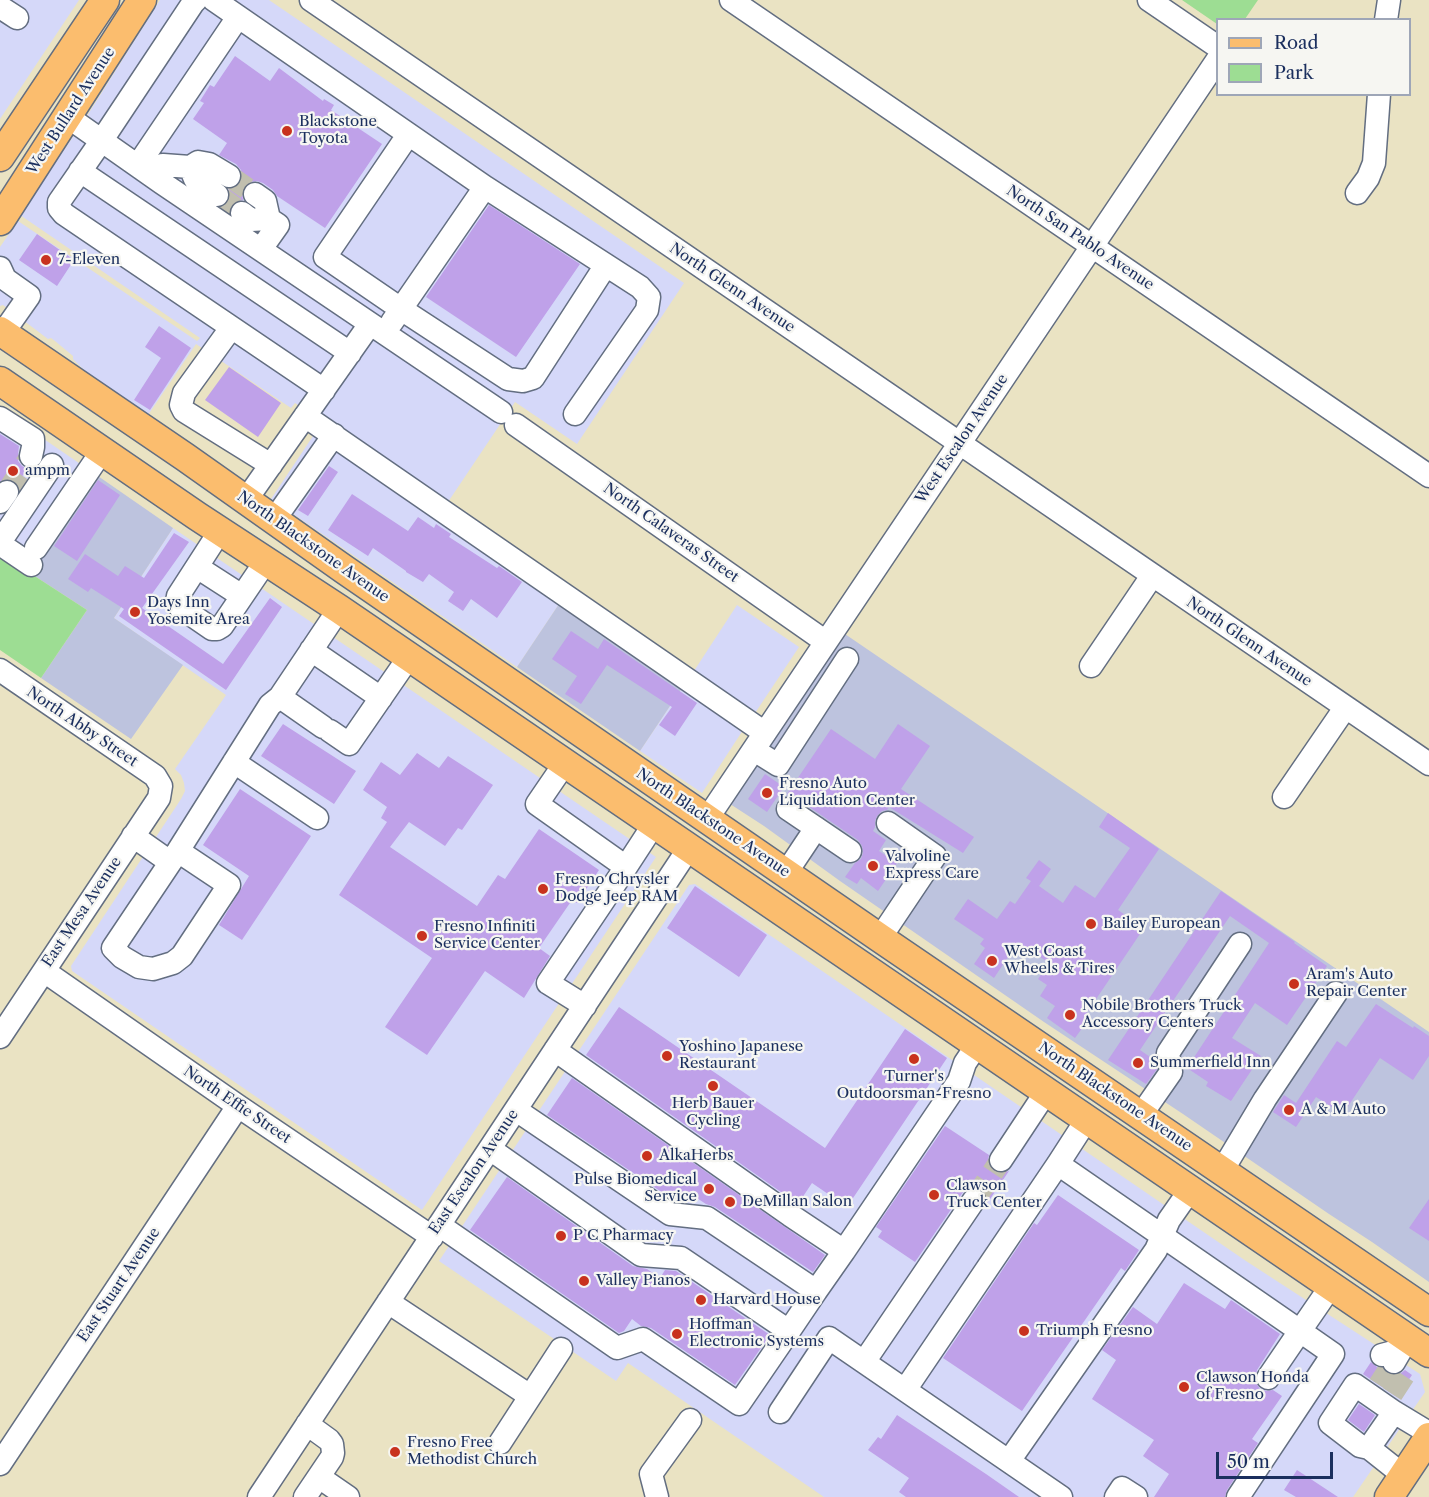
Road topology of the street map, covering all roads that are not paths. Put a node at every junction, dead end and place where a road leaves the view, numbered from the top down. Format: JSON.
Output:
{"nodes":[{"id":1,"x":105,"y":0,"type":"edge"},
{"id":2,"x":119,"y":0,"type":"edge"},
{"id":3,"x":142,"y":0,"type":"edge"},
{"id":4,"x":196,"y":0,"type":"edge"},
{"id":5,"x":214,"y":0,"type":"edge"},
{"id":6,"x":311,"y":0,"type":"edge"},
{"id":7,"x":731,"y":0,"type":"edge"},
{"id":8,"x":1149,"y":0,"type":"edge"},
{"id":9,"x":1389,"y":0,"type":"edge"},
{"id":10,"x":238,"y":17,"type":"junction"},
{"id":11,"x":1386,"y":18,"type":"edge"},
{"id":12,"x":1216,"y":46,"type":"edge"},
{"id":13,"x":1216,"y":62,"type":"edge"},
{"id":14,"x":1379,"y":96,"type":"edge"},
{"id":15,"x":68,"y":117,"type":"junction"},
{"id":16,"x":408,"y":135,"type":"junction"},
{"id":17,"x":102,"y":140,"type":"junction"},
{"id":18,"x":0,"y":157,"type":"edge"},
{"id":19,"x":80,"y":171,"type":"junction"},
{"id":20,"x":147,"y":172,"type":"junction"},
{"id":21,"x":223,"y":186,"type":"tunnel mouth"},
{"id":22,"x":485,"y":187,"type":"junction"},
{"id":23,"x":1357,"y":193,"type":"dead end"},
{"id":24,"x":255,"y":194,"type":"tunnel mouth"},
{"id":25,"x":242,"y":213,"type":"tunnel mouth"},
{"id":26,"x":0,"y":221,"type":"edge"},
{"id":27,"x":273,"y":222,"type":"junction"},
{"id":28,"x":1092,"y":246,"type":"junction"},
{"id":29,"x":261,"y":249,"type":"junction"},
{"id":30,"x":606,"y":265,"type":"junction"},
{"id":31,"x":0,"y":268,"type":"edge"},
{"id":32,"x":401,"y":309,"type":"junction"},
{"id":33,"x":231,"y":327,"type":"junction"},
{"id":34,"x":377,"y":328,"type":"junction"},
{"id":35,"x":1,"y":332,"type":"edge"},
{"id":36,"x":350,"y":353,"type":"junction"},
{"id":37,"x":1,"y":383,"type":"edge"},
{"id":38,"x":324,"y":390,"type":"junction"},
{"id":39,"x":575,"y":414,"type":"dead end"},
{"id":40,"x":305,"y":416,"type":"junction"},
{"id":41,"x":0,"y":418,"type":"edge"},
{"id":42,"x":334,"y":435,"type":"junction"},
{"id":43,"x":959,"y":443,"type":"junction"},
{"id":44,"x":102,"y":451,"type":"junction"},
{"id":45,"x":31,"y":456,"type":"dead end"},
{"id":46,"x":52,"y":465,"type":"dead end"},
{"id":47,"x":271,"y":465,"type":"junction"},
{"id":48,"x":1429,"y":476,"type":"edge"},
{"id":49,"x":246,"y":500,"type":"junction"},
{"id":50,"x":274,"y":520,"type":"junction"},
{"id":51,"x":220,"y":531,"type":"junction"},
{"id":52,"x":0,"y":543,"type":"edge"},
{"id":53,"x":266,"y":561,"type":"junction"},
{"id":54,"x":197,"y":567,"type":"junction"},
{"id":55,"x":1152,"y":576,"type":"junction"},
{"id":56,"x":242,"y":596,"type":"junction"},
{"id":57,"x":339,"y":609,"type":"junction"},
{"id":58,"x":826,"y":642,"type":"junction"},
{"id":59,"x":311,"y":650,"type":"junction"},
{"id":60,"x":409,"y":657,"type":"junction"},
{"id":61,"x":847,"y":659,"type":"dead end"},
{"id":62,"x":1091,"y":666,"type":"dead end"},
{"id":63,"x":0,"y":670,"type":"edge"},
{"id":64,"x":280,"y":698,"type":"junction"},
{"id":65,"x":381,"y":698,"type":"junction"},
{"id":66,"x":1345,"y":708,"type":"junction"},
{"id":67,"x":759,"y":741,"type":"junction"},
{"id":68,"x":234,"y":762,"type":"junction"},
{"id":69,"x":565,"y":763,"type":"junction"},
{"id":70,"x":1429,"y":764,"type":"edge"},
{"id":71,"x":161,"y":786,"type":"joint"},
{"id":72,"x":1284,"y":797,"type":"dead end"},
{"id":73,"x":788,"y":808,"type":"dead end"},
{"id":74,"x":317,"y":818,"type":"dead end"},
{"id":75,"x":707,"y":819,"type":"junction"},
{"id":76,"x":654,"y":824,"type":"junction"},
{"id":77,"x":888,"y":824,"type":"dead end"},
{"id":78,"x":816,"y":828,"type":"junction"},
{"id":79,"x":133,"y":836,"type":"junction"},
{"id":80,"x":689,"y":848,"type":"junction"},
{"id":81,"x":850,"y":851,"type":"dead end"},
{"id":82,"x":174,"y":857,"type":"junction"},
{"id":83,"x":626,"y":867,"type":"junction"},
{"id":84,"x":786,"y":873,"type":"junction"},
{"id":85,"x":880,"y":938,"type":"junction"},
{"id":86,"x":1240,"y":944,"type":"dead end"},
{"id":87,"x":44,"y":971,"type":"junction"},
{"id":88,"x":1336,"y":993,"type":"dead end"},
{"id":89,"x":585,"y":1006,"type":"junction"},
{"id":90,"x":0,"y":1036,"type":"edge"},
{"id":91,"x":977,"y":1045,"type":"junction"},
{"id":92,"x":555,"y":1050,"type":"junction"},
{"id":93,"x":1046,"y":1092,"type":"junction"},
{"id":94,"x":238,"y":1106,"type":"junction"},
{"id":95,"x":516,"y":1110,"type":"junction"},
{"id":96,"x":1141,"y":1115,"type":"junction"},
{"id":97,"x":1087,"y":1119,"type":"junction"},
{"id":98,"x":490,"y":1149,"type":"junction"},
{"id":99,"x":1001,"y":1160,"type":"tunnel mouth"},
{"id":100,"x":1058,"y":1164,"type":"junction"},
{"id":101,"x":1222,"y":1171,"type":"junction"},
{"id":102,"x":1190,"y":1190,"type":"junction"},
{"id":103,"x":974,"y":1200,"type":"tunnel mouth"},
{"id":104,"x":436,"y":1231,"type":"junction"},
{"id":105,"x":1162,"y":1236,"type":"junction"},
{"id":106,"x":844,"y":1251,"type":"junction"},
{"id":107,"x":1331,"y":1286,"type":"junction"},
{"id":108,"x":816,"y":1291,"type":"junction"},
{"id":109,"x":388,"y":1302,"type":"junction"},
{"id":110,"x":1429,"y":1312,"type":"edge"},
{"id":111,"x":789,"y":1331,"type":"junction"},
{"id":112,"x":1300,"y":1331,"type":"junction"},
{"id":113,"x":561,"y":1349,"type":"dead end"},
{"id":114,"x":1404,"y":1355,"type":"edge"},
{"id":115,"x":864,"y":1362,"type":"junction"},
{"id":116,"x":1268,"y":1378,"type":"dead end"},
{"id":117,"x":904,"y":1390,"type":"junction"},
{"id":118,"x":1380,"y":1392,"type":"junction"},
{"id":119,"x":530,"y":1396,"type":"junction"},
{"id":120,"x":780,"y":1412,"type":"dead end"},
{"id":121,"x":690,"y":1419,"type":"dead end"},
{"id":122,"x":307,"y":1424,"type":"junction"},
{"id":123,"x":1429,"y":1435,"type":"edge"},
{"id":124,"x":500,"y":1443,"type":"dead end"},
{"id":125,"x":1369,"y":1448,"type":"junction"},
{"id":126,"x":1009,"y":1461,"type":"junction"},
{"id":127,"x":0,"y":1464,"type":"edge"},
{"id":128,"x":319,"y":1477,"type":"junction"},
{"id":129,"x":1396,"y":1486,"type":"edge"},
{"id":130,"x":259,"y":1497,"type":"edge"},
{"id":131,"x":305,"y":1497,"type":"edge"},
{"id":132,"x":348,"y":1497,"type":"edge"},
{"id":133,"x":657,"y":1497,"type":"edge"},
{"id":134,"x":1061,"y":1497,"type":"edge"},
{"id":135,"x":1116,"y":1497,"type":"edge"},
{"id":136,"x":1136,"y":1497,"type":"edge"},
{"id":137,"x":1238,"y":1497,"type":"edge"}],
"edges":[{"from":1,"to":18,"type":"main road"},
{"from":2,"to":15,"type":"main road"},
{"from":3,"to":15,"type":"main road","name":"West Bullard Avenue"},
{"from":4,"to":17,"type":"street"},
{"from":5,"to":10,"type":"street"},
{"from":6,"to":43,"type":"street","name":"North Glenn Avenue"},
{"from":7,"to":28,"type":"street","name":"North San Pablo Avenue"},
{"from":8,"to":12,"type":"street"},
{"from":9,"to":11,"type":"street"},
{"from":10,"to":16,"type":"street"},
{"from":10,"to":20,"type":"street"},
{"from":13,"to":28,"type":"street","name":"West Escalon Avenue"},
{"from":14,"to":23,"type":"street"},
{"from":15,"to":17,"type":"street","name":"North Calaveras Street"},
{"from":15,"to":26,"type":"main road","name":"West Bullard Avenue"},
{"from":16,"to":22,"type":"street"},
{"from":16,"to":32,"type":"street"},
{"from":17,"to":19,"type":"street"},
{"from":17,"to":20,"type":"street","name":"North Calaveras Street"},
{"from":19,"to":33,"type":"street"},
{"from":19,"to":36,"type":"street"},
{"from":20,"to":21,"type":"street"},
{"from":20,"to":29,"type":"street","name":"North Calaveras Street"},
{"from":22,"to":30,"type":"street"},
{"from":22,"to":32,"type":"street"},
{"from":24,"to":27,"type":"street"},
{"from":25,"to":27,"type":"street"},
{"from":27,"to":29,"type":"street"},
{"from":28,"to":43,"type":"street","name":"West Escalon Avenue"},
{"from":28,"to":48,"type":"street","name":"North San Pablo Avenue"},
{"from":29,"to":34,"type":"street","name":"North Calaveras Street"},
{"from":30,"to":32,"type":"street"},
{"from":30,"to":39,"type":"street"},
{"from":31,"to":35,"type":"street"},
{"from":32,"to":34,"type":"street"},
{"from":33,"to":38,"type":"street"},
{"from":33,"to":47,"type":"street"},
{"from":34,"to":36,"type":"street"},
{"from":34,"to":58,"type":"street","name":"North Calaveras Street"},
{"from":35,"to":49,"type":"main road","name":"North Blackstone Avenue"},
{"from":36,"to":38,"type":"street"},
{"from":37,"to":44,"type":"main road"},
{"from":38,"to":40,"type":"street"},
{"from":40,"to":42,"type":"street"},
{"from":40,"to":47,"type":"street"},
{"from":41,"to":45,"type":"street"},
{"from":42,"to":50,"type":"street"},
{"from":42,"to":67,"type":"street"},
{"from":43,"to":55,"type":"street","name":"North Glenn Avenue"},
{"from":43,"to":58,"type":"street","name":"West Escalon Avenue"},
{"from":44,"to":51,"type":"main road"},
{"from":44,"to":52,"type":"street"},
{"from":46,"to":52,"type":"street"},
{"from":47,"to":49,"type":"street"},
{"from":49,"to":50,"type":"main road","name":"North Blackstone Avenue"},
{"from":50,"to":75,"type":"main road","name":"North Blackstone Avenue"},
{"from":51,"to":53,"type":"main road"},
{"from":51,"to":54,"type":"street"},
{"from":53,"to":56,"type":"street"},
{"from":53,"to":57,"type":"main road"},
{"from":54,"to":56,"type":"street"},
{"from":54,"to":56,"type":"street"},
{"from":55,"to":62,"type":"street"},
{"from":55,"to":66,"type":"street","name":"North Glenn Avenue"},
{"from":57,"to":59,"type":"street"},
{"from":57,"to":60,"type":"main road"},
{"from":58,"to":67,"type":"street","name":"West Escalon Avenue"},
{"from":59,"to":64,"type":"street"},
{"from":59,"to":65,"type":"street"},
{"from":60,"to":65,"type":"street"},
{"from":60,"to":69,"type":"main road"},
{"from":61,"to":67,"type":"street"},
{"from":63,"to":71,"type":"street","name":"North Abby Street"},
{"from":64,"to":65,"type":"street"},
{"from":64,"to":68,"type":"street"},
{"from":66,"to":70,"type":"street","name":"North Glenn Avenue"},
{"from":66,"to":72,"type":"street"},
{"from":67,"to":75,"type":"street","name":"West Escalon Avenue"},
{"from":68,"to":74,"type":"street"},
{"from":68,"to":82,"type":"street"},
{"from":69,"to":75,"type":"main road"},
{"from":69,"to":76,"type":"main road"},
{"from":69,"to":83,"type":"street"},
{"from":71,"to":79,"type":"street","name":"East Mesa Avenue"},
{"from":73,"to":78,"type":"street"},
{"from":75,"to":84,"type":"main road","name":"North Blackstone Avenue"},
{"from":76,"to":80,"type":"main road"},
{"from":76,"to":83,"type":"street"},
{"from":77,"to":85,"type":"street"},
{"from":78,"to":81,"type":"street"},
{"from":78,"to":84,"type":"street"},
{"from":79,"to":82,"type":"street"},
{"from":79,"to":87,"type":"street","name":"East Mesa Avenue"},
{"from":80,"to":84,"type":"main road"},
{"from":80,"to":89,"type":"street","name":"East Escalon Avenue"},
{"from":80,"to":91,"type":"main road"},
{"from":82,"to":82,"type":"street"},
{"from":83,"to":89,"type":"street"},
{"from":84,"to":85,"type":"main road","name":"North Blackstone Avenue"},
{"from":85,"to":96,"type":"main road","name":"North Blackstone Avenue"},
{"from":86,"to":96,"type":"street"},
{"from":87,"to":90,"type":"street","name":"East Mesa Avenue"},
{"from":87,"to":94,"type":"street","name":"North Effie Street"},
{"from":88,"to":101,"type":"street"},
{"from":89,"to":92,"type":"street","name":"East Escalon Avenue"},
{"from":91,"to":93,"type":"main road"},
{"from":91,"to":106,"type":"street"},
{"from":92,"to":95,"type":"street","name":"East Escalon Avenue"},
{"from":92,"to":106,"type":"street"},
{"from":93,"to":97,"type":"main road"},
{"from":93,"to":99,"type":"street"},
{"from":94,"to":104,"type":"street","name":"North Effie Street"},
{"from":94,"to":127,"type":"street","name":"East Stuart Avenue"},
{"from":95,"to":98,"type":"street","name":"East Escalon Avenue"},
{"from":95,"to":108,"type":"street"},
{"from":96,"to":101,"type":"main road","name":"North Blackstone Avenue"},
{"from":97,"to":100,"type":"street"},
{"from":97,"to":102,"type":"main road"},
{"from":98,"to":104,"type":"street","name":"East Escalon Avenue"},
{"from":98,"to":111,"type":"street"},
{"from":100,"to":105,"type":"street"},
{"from":100,"to":117,"type":"street"},
{"from":101,"to":110,"type":"main road","name":"North Blackstone Avenue"},
{"from":102,"to":105,"type":"street"},
{"from":102,"to":107,"type":"main road"},
{"from":103,"to":115,"type":"street"},
{"from":104,"to":109,"type":"street","name":"East Escalon Avenue"},
{"from":104,"to":111,"type":"street","name":"North Effie Street"},
{"from":105,"to":112,"type":"street"},
{"from":105,"to":126,"type":"street"},
{"from":106,"to":108,"type":"street"},
{"from":107,"to":112,"type":"street"},
{"from":107,"to":114,"type":"main road"},
{"from":108,"to":111,"type":"street"},
{"from":109,"to":119,"type":"street"},
{"from":109,"to":122,"type":"street","name":"East Escalon Avenue"},
{"from":112,"to":116,"type":"street"},
{"from":112,"to":137,"type":"street"},
{"from":113,"to":119,"type":"street"},
{"from":115,"to":117,"type":"street"},
{"from":115,"to":120,"type":"street"},
{"from":117,"to":126,"type":"street"},
{"from":118,"to":123,"type":"street"},
{"from":118,"to":125,"type":"street"},
{"from":118,"to":125,"type":"street"},
{"from":119,"to":124,"type":"street"},
{"from":121,"to":133,"type":"street"},
{"from":122,"to":128,"type":"street"},
{"from":122,"to":130,"type":"street","name":"East Escalon Avenue"},
{"from":123,"to":129,"type":"main road"},
{"from":125,"to":129,"type":"street"},
{"from":126,"to":134,"type":"street"},
{"from":128,"to":131,"type":"street"},
{"from":128,"to":132,"type":"street"},
{"from":135,"to":136,"type":"street"}]}
